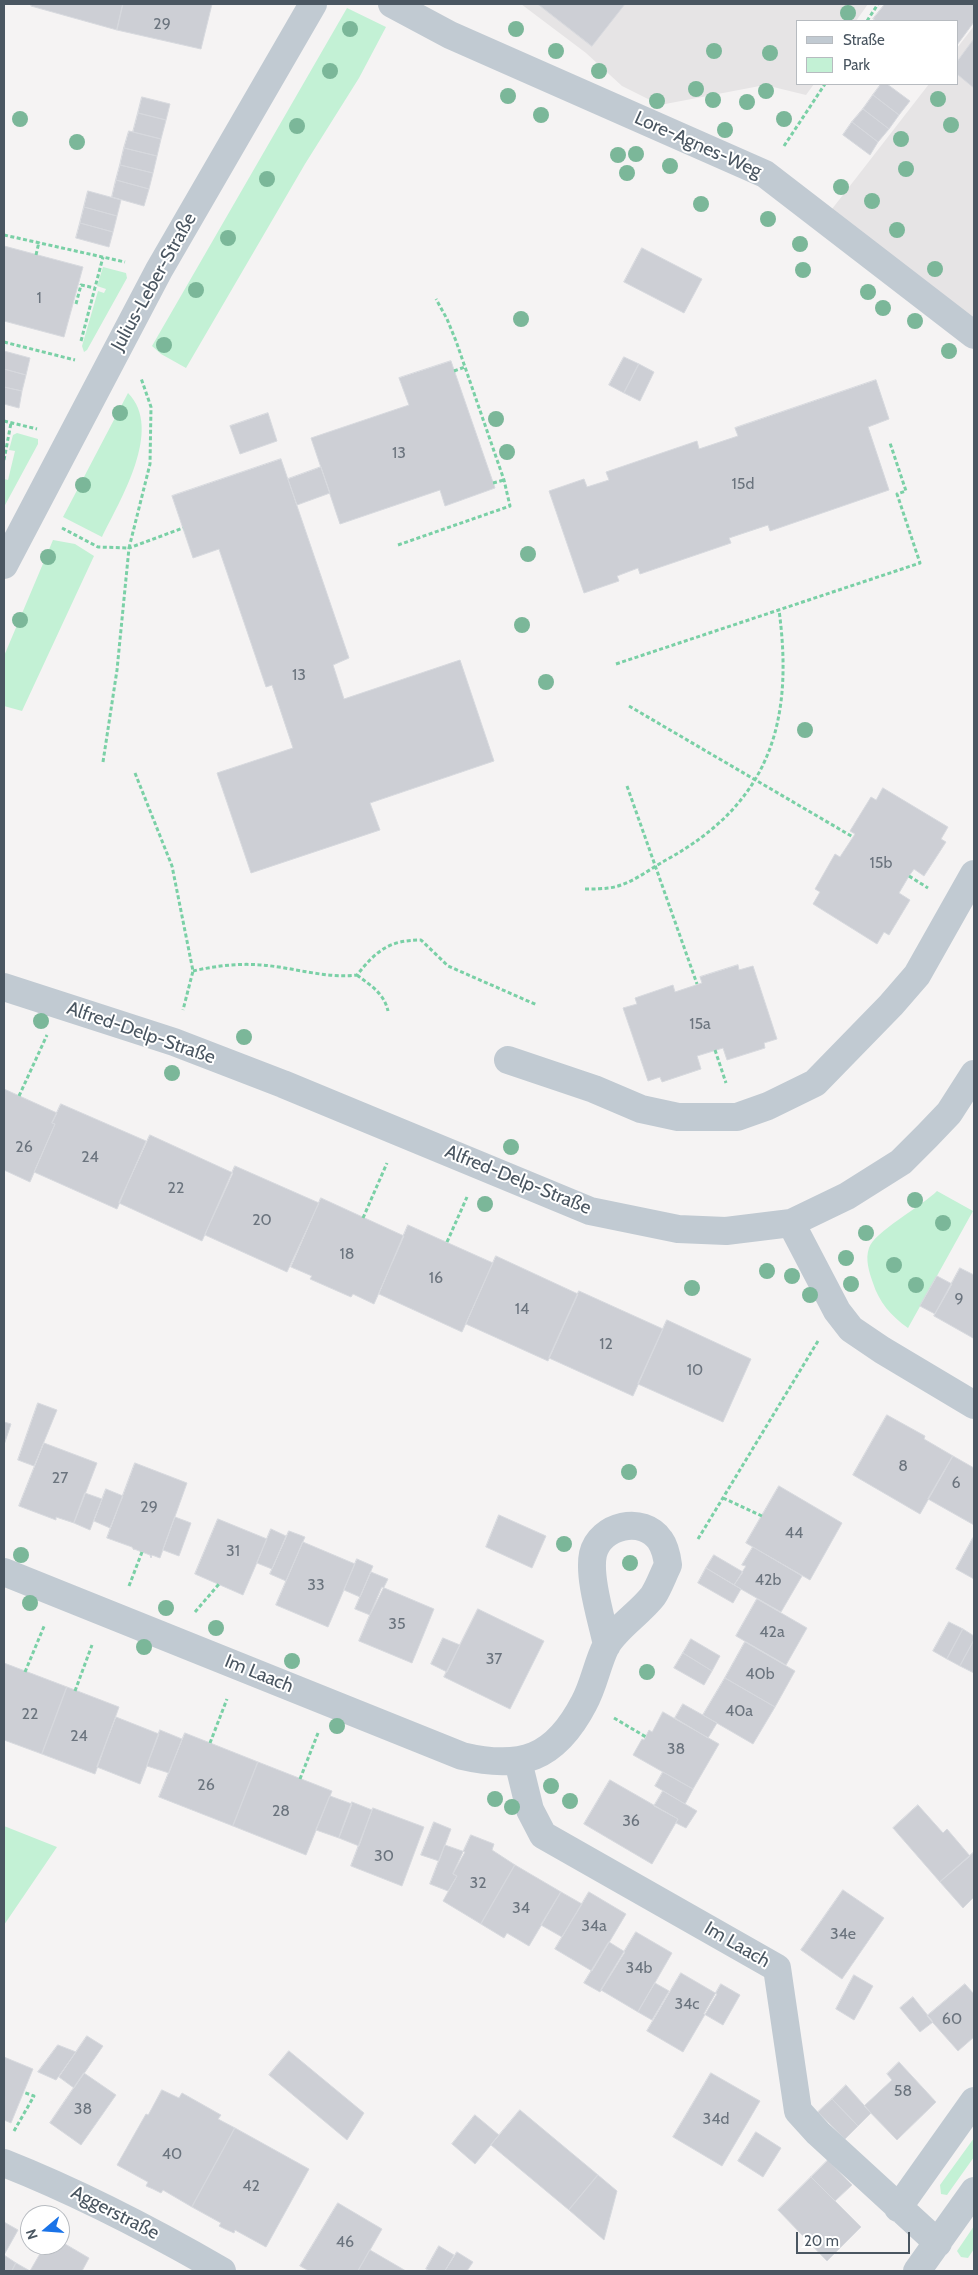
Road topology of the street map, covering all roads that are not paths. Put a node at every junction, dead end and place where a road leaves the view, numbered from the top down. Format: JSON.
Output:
{"nodes":[{"id":1,"x":313,"y":4,"type":"edge"},
{"id":2,"x":392,"y":4,"type":"edge"},
{"id":3,"x":974,"y":335,"type":"edge"},
{"id":4,"x":4,"y":566,"type":"edge"},
{"id":5,"x":974,"y":874,"type":"edge"},
{"id":6,"x":4,"y":988,"type":"edge"},
{"id":7,"x":508,"y":1060,"type":"dead end"},
{"id":8,"x":974,"y":1074,"type":"edge"},
{"id":9,"x":791,"y":1222,"type":"junction"},
{"id":10,"x":974,"y":1404,"type":"edge"},
{"id":11,"x":6,"y":1580,"type":"edge"},
{"id":12,"x":607,"y":1645,"type":"junction"},
{"id":13,"x":518,"y":1762,"type":"junction"},
{"id":14,"x":974,"y":2102,"type":"edge"},
{"id":15,"x":4,"y":2163,"type":"edge"},
{"id":16,"x":974,"y":2191,"type":"edge"},
{"id":17,"x":898,"y":2208,"type":"junction"},
{"id":18,"x":938,"y":2243,"type":"junction"},
{"id":19,"x":222,"y":2271,"type":"edge"},
{"id":20,"x":917,"y":2271,"type":"edge"}],
"edges":[{"from":1,"to":4,"type":"street","name":"Julius-Leber-Straße"},
{"from":2,"to":3,"type":"street","name":"Lore-Agnes-Weg"},
{"from":5,"to":7,"type":"street"},
{"from":6,"to":9,"type":"street","name":"Alfred-Delp-Straße"},
{"from":8,"to":9,"type":"street","name":"Alfred-Delp-Straße"},
{"from":9,"to":10,"type":"street"},
{"from":11,"to":13,"type":"street","name":"Im Laach"},
{"from":12,"to":12,"type":"street","name":"Im Laach"},
{"from":12,"to":13,"type":"street","name":"Im Laach"},
{"from":13,"to":17,"type":"street","name":"Im Laach"},
{"from":14,"to":17,"type":"street"},
{"from":15,"to":19,"type":"street","name":"Aggerstraße"},
{"from":16,"to":18,"type":"street"},
{"from":17,"to":18,"type":"street"},
{"from":18,"to":20,"type":"street"}]}
